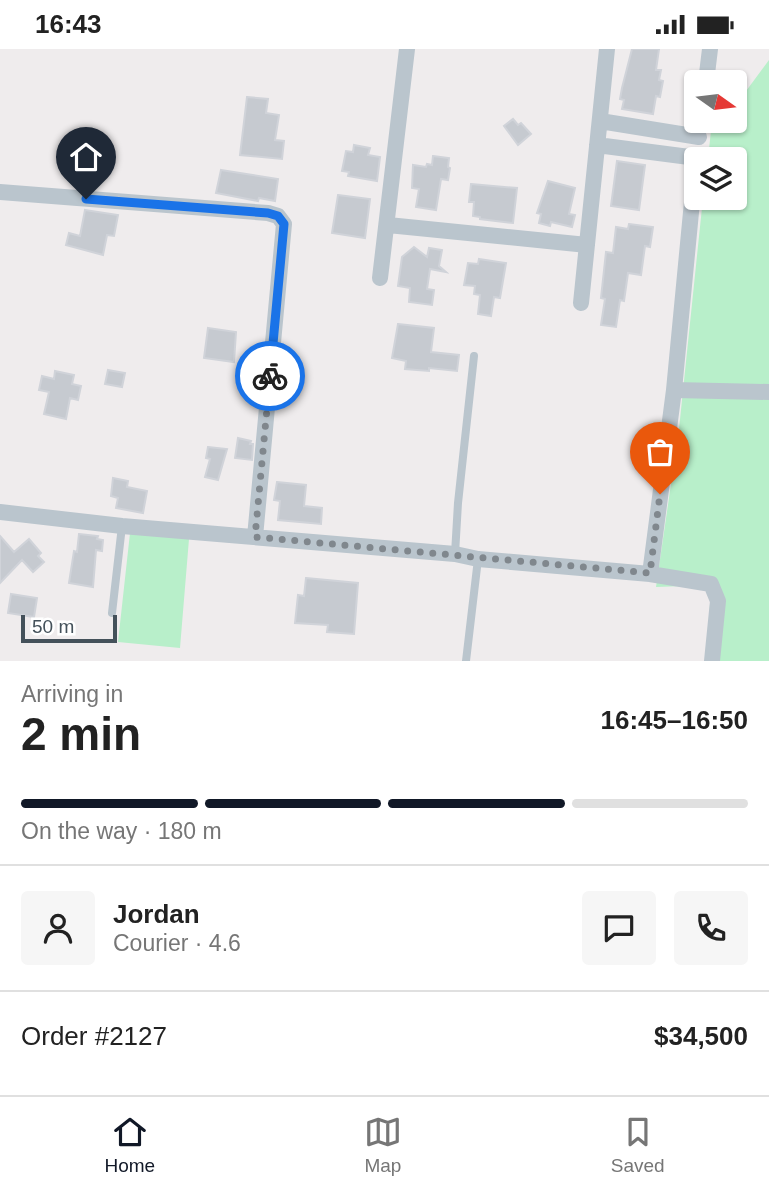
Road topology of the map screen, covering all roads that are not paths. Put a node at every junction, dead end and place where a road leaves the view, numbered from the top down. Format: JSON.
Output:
{"nodes":[{"id":1,"x":407,"y":49,"type":"edge"},
{"id":2,"x":607,"y":49,"type":"edge"},
{"id":3,"x":710,"y":49,"type":"edge"},
{"id":4,"x":707,"y":70,"type":"edge"},
{"id":5,"x":600,"y":121,"type":"junction"},
{"id":6,"x":684,"y":128,"type":"edge"},
{"id":7,"x":597,"y":145,"type":"junction"},
{"id":8,"x":684,"y":157,"type":"edge"},
{"id":9,"x":0,"y":191,"type":"edge"},
{"id":10,"x":692,"y":210,"type":"edge"},
{"id":11,"x":388,"y":225,"type":"junction"},
{"id":12,"x":587,"y":244,"type":"junction"},
{"id":13,"x":380,"y":278,"type":"dead end"},
{"id":14,"x":580,"y":303,"type":"dead end"},
{"id":15,"x":474,"y":356,"type":"dead end"},
{"id":16,"x":674,"y":390,"type":"junction"},
{"id":17,"x":769,"y":392,"type":"edge"},
{"id":18,"x":0,"y":512,"type":"edge"},
{"id":19,"x":122,"y":526,"type":"junction"},
{"id":20,"x":255,"y":537,"type":"junction"},
{"id":21,"x":455,"y":554,"type":"junction"},
{"id":22,"x":478,"y":559,"type":"junction"},
{"id":23,"x":650,"y":573,"type":"junction"},
{"id":24,"x":112,"y":613,"type":"dead end"},
{"id":25,"x":466,"y":661,"type":"edge"},
{"id":26,"x":712,"y":661,"type":"edge"}],
"edges":[{"from":1,"to":11,"type":"street"},
{"from":2,"to":5,"type":"street"},
{"from":3,"to":4,"type":"street"},
{"from":5,"to":6,"type":"street"},
{"from":5,"to":7,"type":"street"},
{"from":7,"to":8,"type":"street"},
{"from":7,"to":12,"type":"street"},
{"from":9,"to":20,"type":"street"},
{"from":10,"to":16,"type":"street"},
{"from":11,"to":12,"type":"street"},
{"from":11,"to":13,"type":"street"},
{"from":12,"to":14,"type":"street"},
{"from":15,"to":21,"type":"lane"},
{"from":16,"to":17,"type":"street"},
{"from":16,"to":23,"type":"street"},
{"from":18,"to":19,"type":"street"},
{"from":19,"to":20,"type":"street"},
{"from":19,"to":24,"type":"lane"},
{"from":20,"to":21,"type":"street"},
{"from":21,"to":22,"type":"street"},
{"from":22,"to":23,"type":"street"},
{"from":22,"to":25,"type":"lane"},
{"from":23,"to":26,"type":"street"}]}
